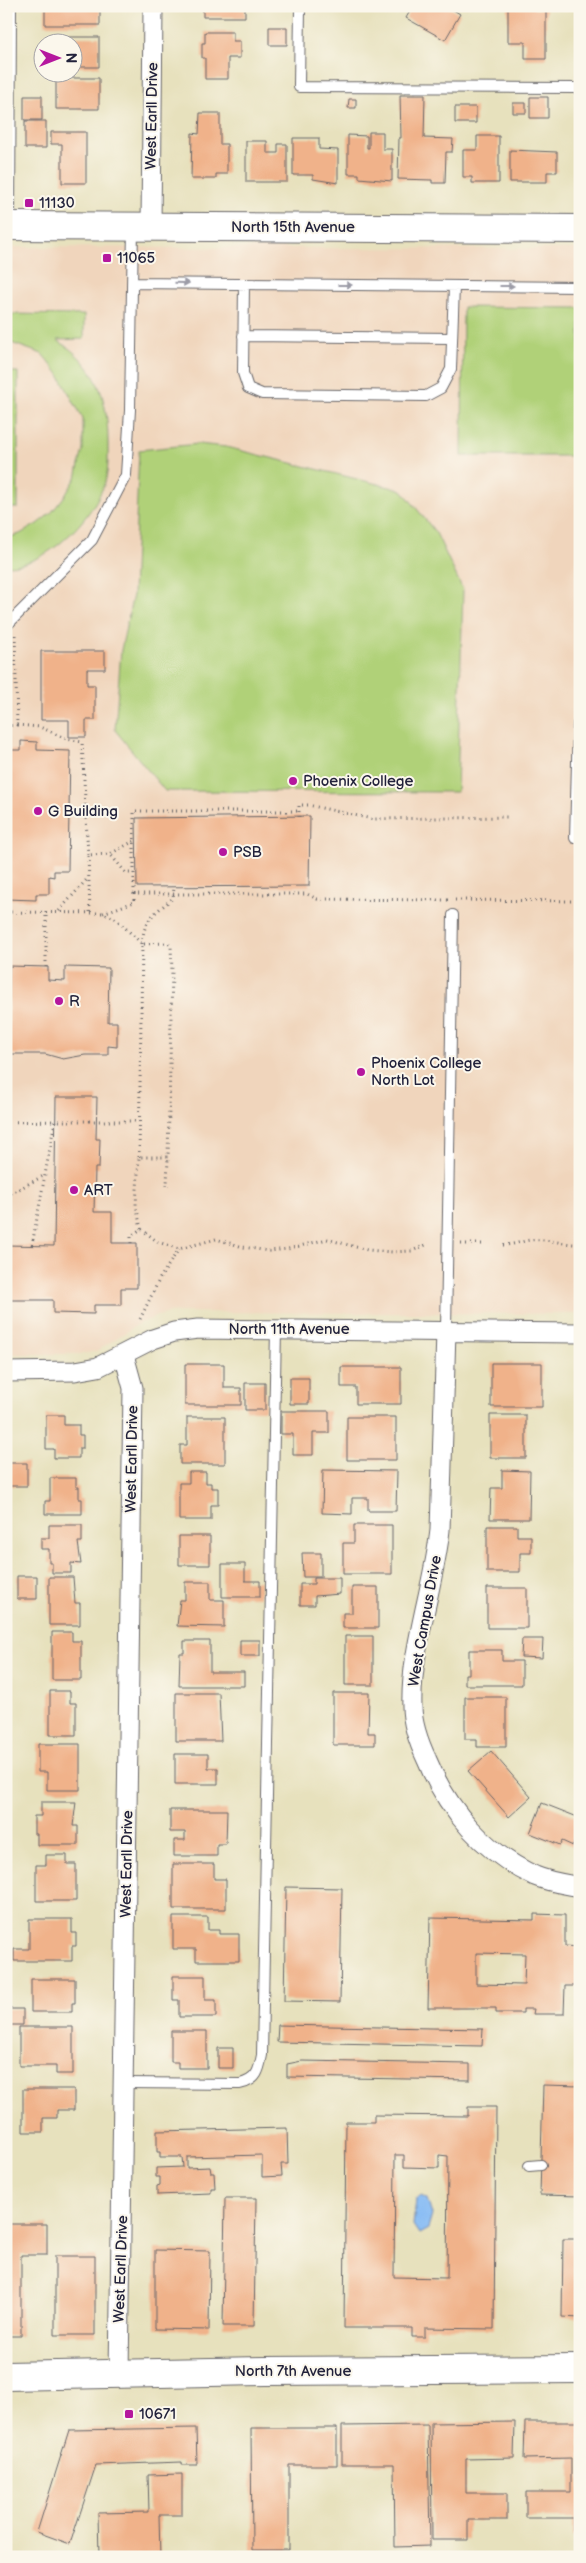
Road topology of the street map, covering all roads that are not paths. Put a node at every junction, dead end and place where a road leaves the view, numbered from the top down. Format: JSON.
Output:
{"nodes":[{"id":1,"x":11,"y":6,"type":"edge"},
{"id":2,"x":153,"y":6,"type":"edge"},
{"id":3,"x":300,"y":6,"type":"edge"},
{"id":4,"x":8,"y":82,"type":"edge"},
{"id":5,"x":580,"y":88,"type":"edge"},
{"id":6,"x":8,"y":226,"type":"edge"},
{"id":7,"x":142,"y":226,"type":"junction"},
{"id":8,"x":580,"y":229,"type":"edge"},
{"id":9,"x":133,"y":283,"type":"junction"},
{"id":10,"x":244,"y":284,"type":"junction"},
{"id":11,"x":454,"y":286,"type":"junction"},
{"id":12,"x":580,"y":287,"type":"edge"},
{"id":13,"x":243,"y":336,"type":"junction"},
{"id":14,"x":452,"y":338,"type":"junction"},
{"id":15,"x":6,"y":626,"type":"edge"},
{"id":16,"x":580,"y":723,"type":"edge"},
{"id":17,"x":575,"y":838,"type":"dead end"},
{"id":18,"x":453,"y":915,"type":"dead end"},
{"id":19,"x":276,"y":1329,"type":"junction"},
{"id":20,"x":446,"y":1331,"type":"junction"},
{"id":21,"x":580,"y":1333,"type":"edge"},
{"id":22,"x":124,"y":1355,"type":"junction"},
{"id":23,"x":6,"y":1372,"type":"edge"},
{"id":24,"x":580,"y":1887,"type":"edge"},
{"id":25,"x":125,"y":2083,"type":"junction"},
{"id":26,"x":541,"y":2165,"type":"dead end"},
{"id":27,"x":530,"y":2166,"type":"dead end"},
{"id":28,"x":580,"y":2369,"type":"edge"},
{"id":29,"x":119,"y":2374,"type":"junction"},
{"id":30,"x":6,"y":2376,"type":"edge"}],
"edges":[{"from":1,"to":4,"type":"lane"},
{"from":2,"to":7,"type":"street","name":"West Earll Drive"},
{"from":3,"to":5,"type":"lane"},
{"from":4,"to":6,"type":"lane"},
{"from":6,"to":7,"type":"main road","name":"North 15th Avenue"},
{"from":7,"to":8,"type":"main road","name":"North 15th Avenue"},
{"from":7,"to":9,"type":"lane"},
{"from":9,"to":10,"type":"lane","one_way":true},
{"from":9,"to":15,"type":"lane"},
{"from":10,"to":11,"type":"lane","one_way":true},
{"from":10,"to":13,"type":"lane"},
{"from":11,"to":12,"type":"lane","one_way":true},
{"from":11,"to":14,"type":"lane"},
{"from":13,"to":14,"type":"lane"},
{"from":13,"to":14,"type":"lane"},
{"from":16,"to":17,"type":"lane"},
{"from":18,"to":20,"type":"lane"},
{"from":19,"to":20,"type":"street","name":"North 11th Avenue"},
{"from":19,"to":22,"type":"street","name":"North 11th Avenue"},
{"from":19,"to":25,"type":"lane"},
{"from":20,"to":21,"type":"street","name":"North 11th Avenue"},
{"from":20,"to":24,"type":"street","name":"West Campus Drive"},
{"from":22,"to":23,"type":"street","name":"North 11th Avenue"},
{"from":22,"to":25,"type":"street","name":"West Earll Drive"},
{"from":25,"to":29,"type":"street","name":"West Earll Drive"},
{"from":26,"to":27,"type":"lane"},
{"from":28,"to":29,"type":"main road","name":"North 7th Avenue"},
{"from":29,"to":30,"type":"main road","name":"North 7th Avenue"}]}
